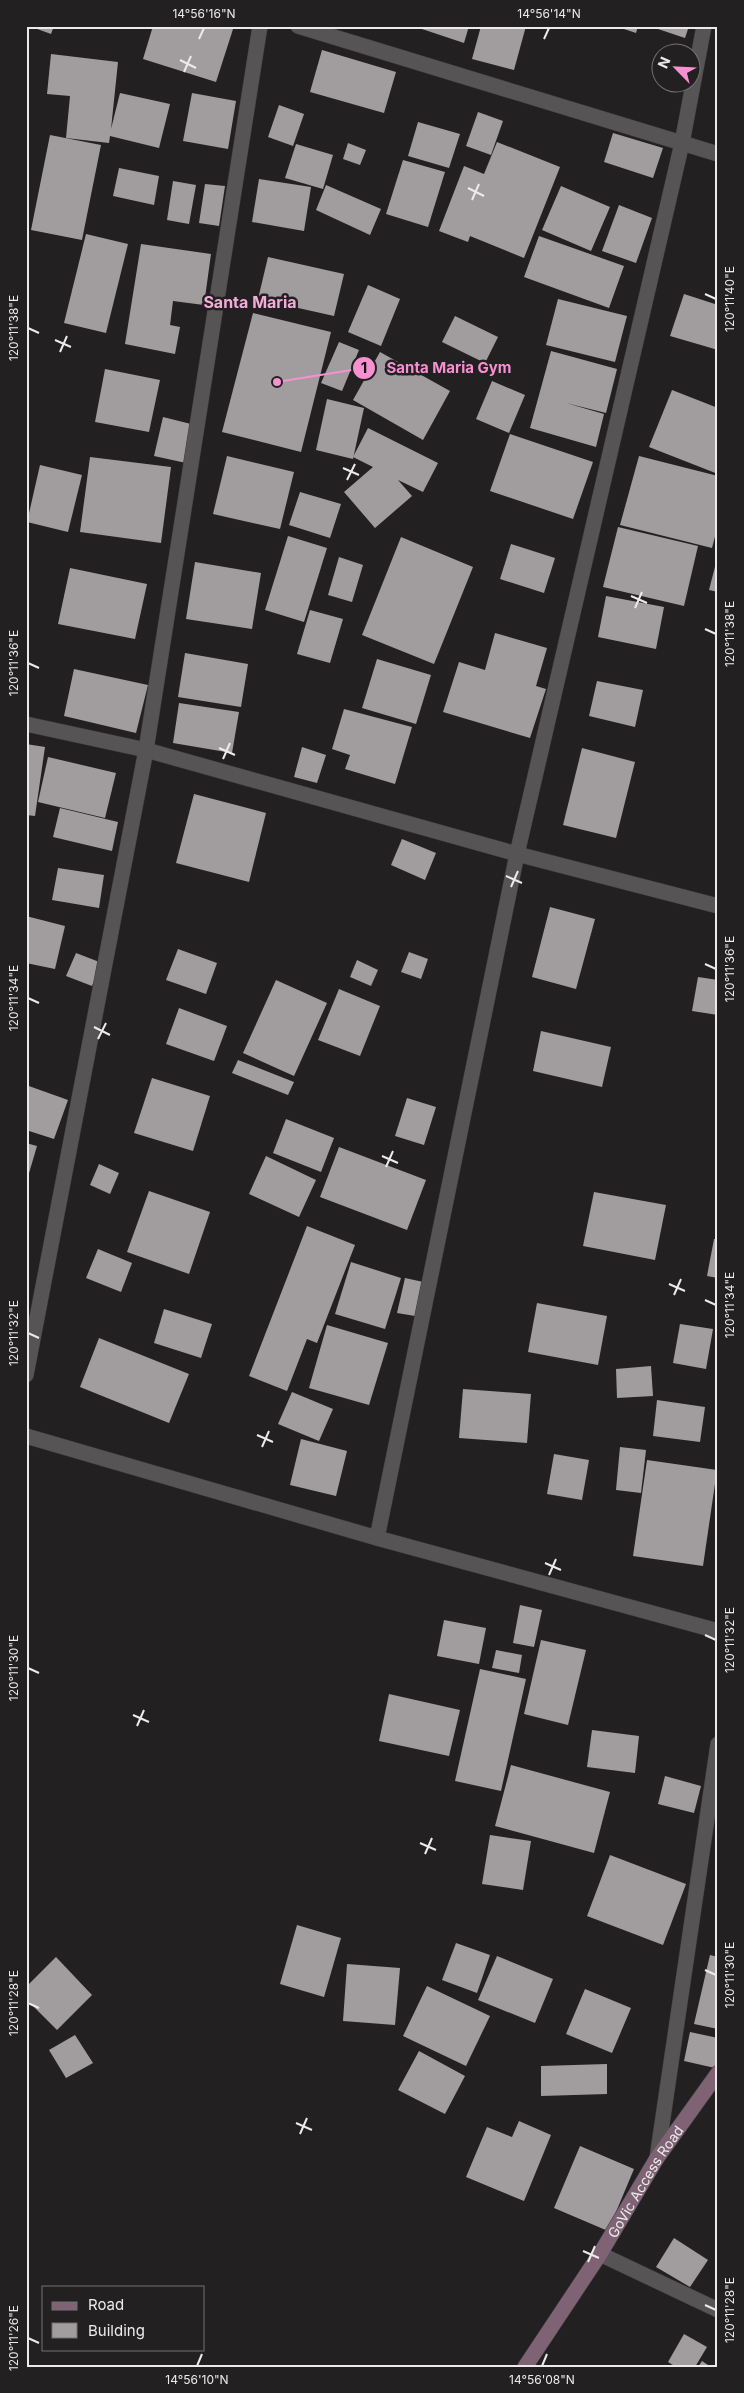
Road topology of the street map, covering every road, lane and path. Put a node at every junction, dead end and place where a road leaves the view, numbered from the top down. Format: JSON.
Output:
{"nodes":[{"id":1,"x":260,"y":26,"type":"edge"},
{"id":2,"x":298,"y":26,"type":"edge"},
{"id":3,"x":704,"y":26,"type":"edge"},
{"id":4,"x":682,"y":144,"type":"junction"},
{"id":5,"x":718,"y":154,"type":"edge"},
{"id":6,"x":26,"y":724,"type":"edge"},
{"id":7,"x":146,"y":750,"type":"junction"},
{"id":8,"x":517,"y":854,"type":"junction"},
{"id":9,"x":718,"y":906,"type":"edge"},
{"id":10,"x":26,"y":1375,"type":"edge"},
{"id":11,"x":26,"y":1436,"type":"edge"},
{"id":12,"x":377,"y":1538,"type":"junction"},
{"id":13,"x":718,"y":1631,"type":"edge"},
{"id":14,"x":718,"y":1744,"type":"edge"},
{"id":15,"x":718,"y":2073,"type":"edge"},
{"id":16,"x":657,"y":2158,"type":"junction"},
{"id":17,"x":600,"y":2254,"type":"junction"},
{"id":18,"x":718,"y":2310,"type":"edge"},
{"id":19,"x":526,"y":2367,"type":"edge"}],
"edges":[{"from":1,"to":7,"type":"street"},
{"from":2,"to":4,"type":"street"},
{"from":3,"to":4,"type":"street"},
{"from":4,"to":5,"type":"street"},
{"from":4,"to":8,"type":"street"},
{"from":6,"to":7,"type":"street"},
{"from":7,"to":8,"type":"street"},
{"from":7,"to":10,"type":"street"},
{"from":8,"to":9,"type":"street"},
{"from":8,"to":12,"type":"street"},
{"from":11,"to":12,"type":"street"},
{"from":12,"to":13,"type":"street"},
{"from":14,"to":16,"type":"street"},
{"from":15,"to":16,"type":"main road","name":"GoVic Access Road"},
{"from":16,"to":17,"type":"main road","name":"GoVic Access Road"},
{"from":17,"to":18,"type":"street"},
{"from":17,"to":19,"type":"main road","name":"GoVic Access Road"}]}
